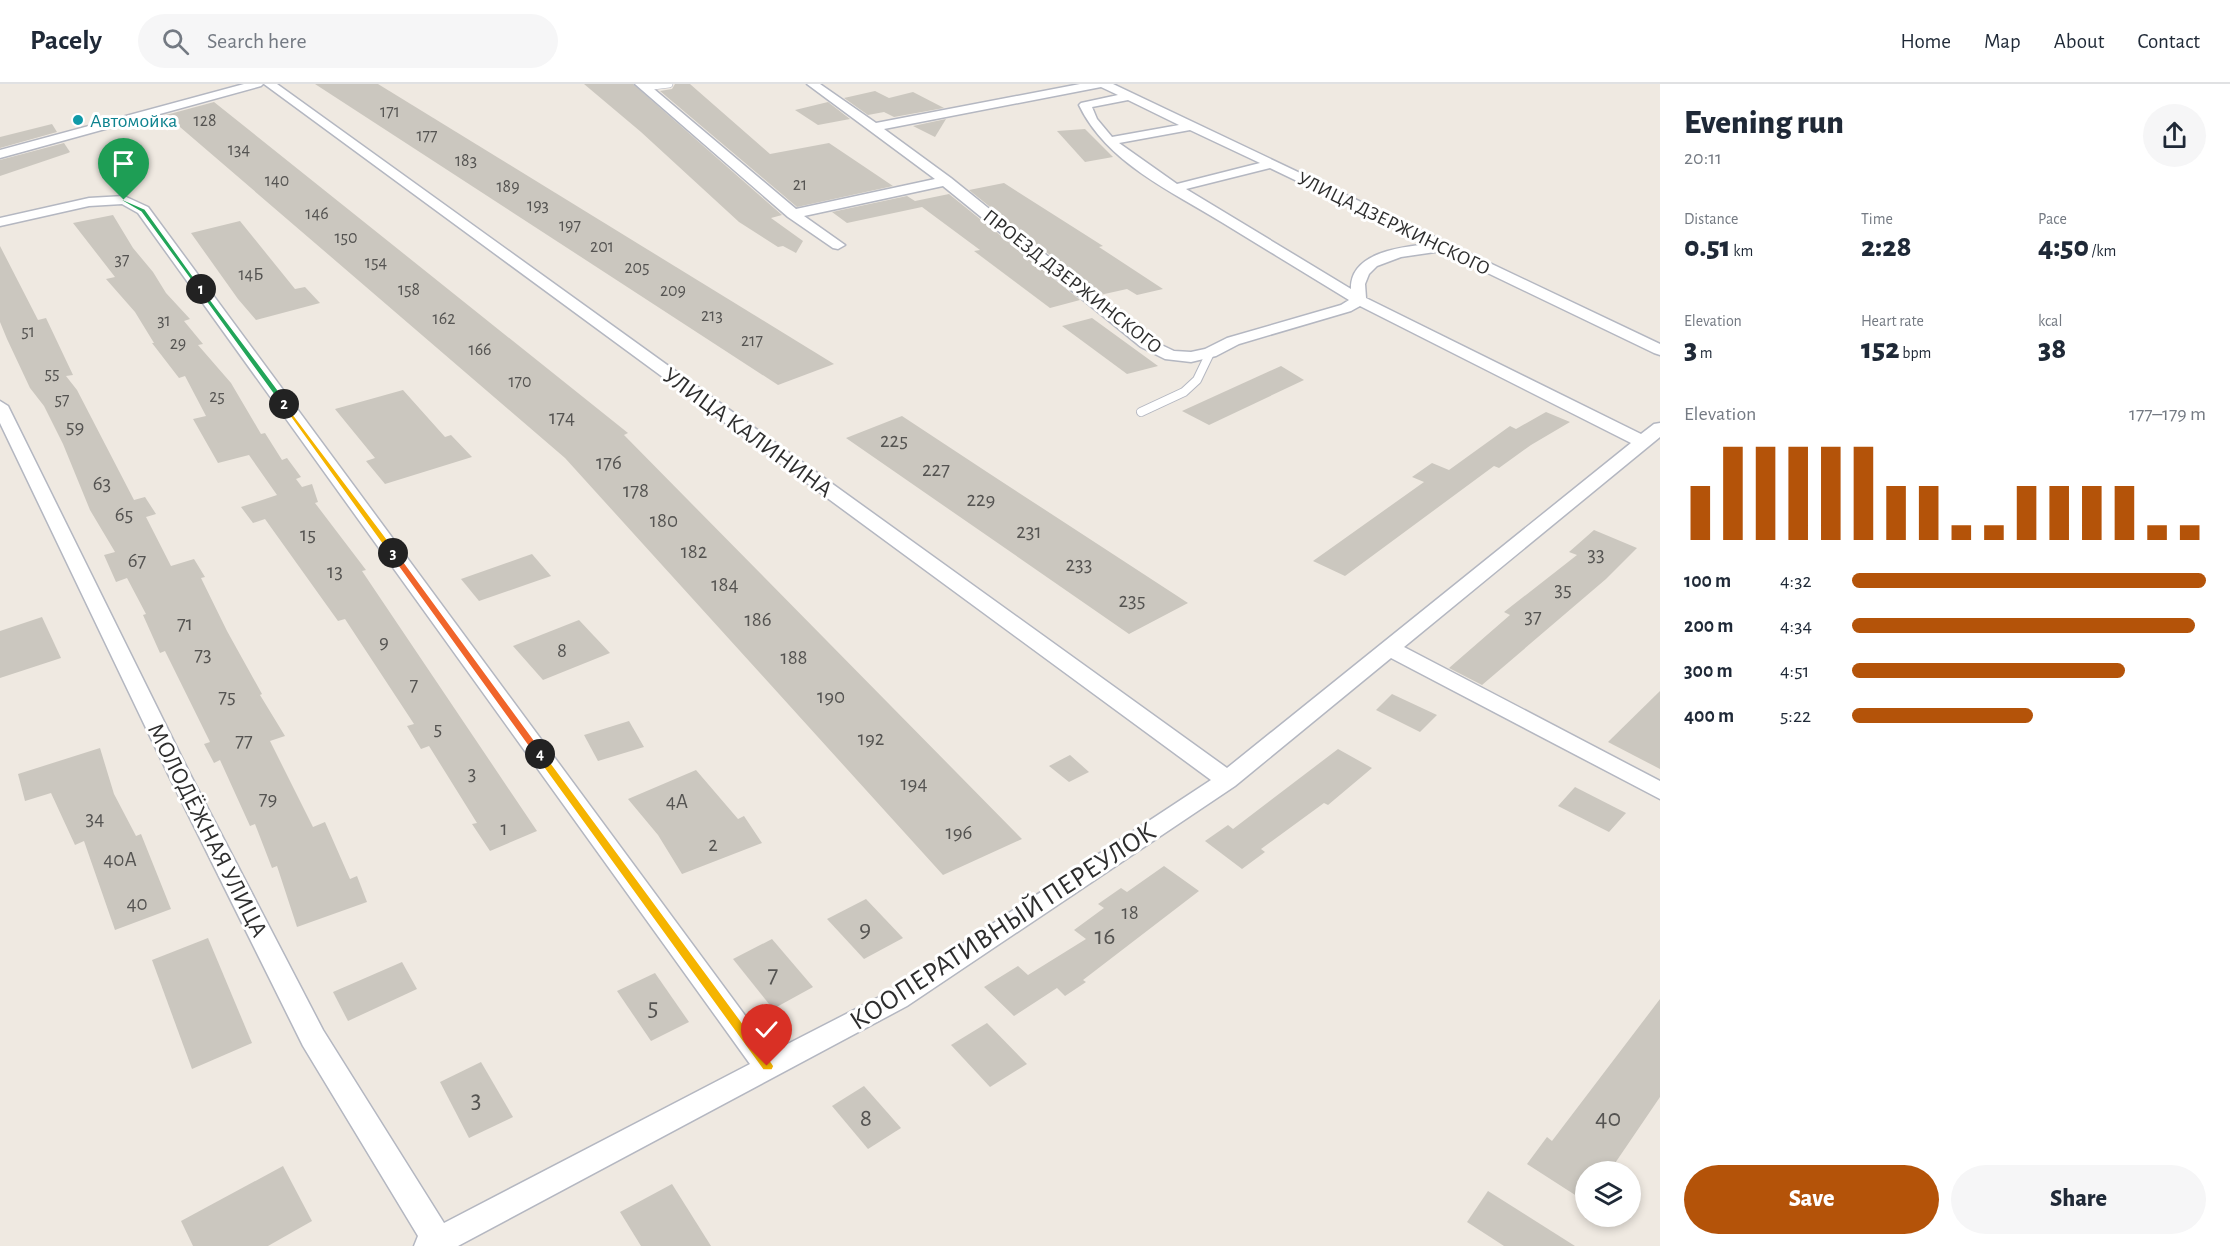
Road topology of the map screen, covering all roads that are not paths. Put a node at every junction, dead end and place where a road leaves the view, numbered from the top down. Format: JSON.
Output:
{"nodes":[{"id":1,"x":257,"y":84,"type":"edge"},
{"id":2,"x":270,"y":84,"type":"edge"},
{"id":3,"x":669,"y":84,"type":"edge"},
{"id":4,"x":813,"y":84,"type":"edge"},
{"id":5,"x":1098,"y":84,"type":"edge"},
{"id":6,"x":1104,"y":84,"type":"edge"},
{"id":7,"x":643,"y":86,"type":"edge"},
{"id":8,"x":1129,"y":96,"type":"junction"},
{"id":9,"x":1192,"y":126,"type":"junction"},
{"id":10,"x":876,"y":127,"type":"junction"},
{"id":11,"x":1110,"y":141,"type":"junction"},
{"id":12,"x":0,"y":154,"type":"edge"},
{"id":13,"x":1272,"y":164,"type":"junction"},
{"id":14,"x":946,"y":182,"type":"junction"},
{"id":15,"x":1175,"y":188,"type":"junction"},
{"id":16,"x":793,"y":214,"type":"junction"},
{"id":17,"x":0,"y":222,"type":"edge"},
{"id":18,"x":838,"y":245,"type":"dead end"},
{"id":19,"x":1444,"y":246,"type":"junction"},
{"id":20,"x":1359,"y":300,"type":"junction"},
{"id":21,"x":1660,"y":350,"type":"edge"},
{"id":22,"x":1210,"y":353,"type":"junction"},
{"id":23,"x":0,"y":406,"type":"edge"},
{"id":24,"x":1142,"y":412,"type":"dead end"},
{"id":25,"x":1660,"y":428,"type":"edge"},
{"id":26,"x":1643,"y":442,"type":"junction"},
{"id":27,"x":1389,"y":648,"type":"junction"},
{"id":28,"x":1227,"y":780,"type":"junction"},
{"id":29,"x":1660,"y":791,"type":"edge"},
{"id":30,"x":767,"y":1066,"type":"junction"},
{"id":31,"x":434,"y":1244,"type":"edge"}],
"edges":[{"from":1,"to":12,"type":"street"},
{"from":2,"to":28,"type":"street","name":"УЛИЦА КАЛИНИНА"},
{"from":3,"to":7,"type":"lane"},
{"from":4,"to":10,"type":"street","name":"ПРОЕЗД ДЗЕРЖИНСКОГО"},
{"from":5,"to":10,"type":"street"},
{"from":6,"to":8,"type":"street","name":"УЛИЦА ДЗЕРЖИНСКОГО"},
{"from":7,"to":16,"type":"street"},
{"from":8,"to":9,"type":"street","name":"УЛИЦА ДЗЕРЖИНСКОГО"},
{"from":8,"to":11,"type":"street"},
{"from":9,"to":11,"type":"street"},
{"from":9,"to":13,"type":"street","name":"УЛИЦА ДЗЕРЖИНСКОГО"},
{"from":10,"to":14,"type":"street","name":"ПРОЕЗД ДЗЕРЖИНСКОГО"},
{"from":11,"to":15,"type":"street"},
{"from":13,"to":15,"type":"street"},
{"from":13,"to":19,"type":"street","name":"УЛИЦА ДЗЕРЖИНСКОГО"},
{"from":14,"to":16,"type":"street"},
{"from":14,"to":22,"type":"street","name":"ПРОЕЗД ДЗЕРЖИНСКОГО"},
{"from":15,"to":20,"type":"street"},
{"from":16,"to":18,"type":"street"},
{"from":17,"to":30,"type":"street"},
{"from":19,"to":20,"type":"street"},
{"from":19,"to":21,"type":"street","name":"УЛИЦА ДЗЕРЖИНСКОГО"},
{"from":20,"to":22,"type":"street","name":"ПРОЕЗД ДЗЕРЖИНСКОГО"},
{"from":20,"to":26,"type":"street"},
{"from":22,"to":24,"type":"lane"},
{"from":23,"to":31,"type":"street","name":"МОЛОДЁЖНАЯ УЛИЦА"},
{"from":25,"to":26,"type":"street","name":"КООПЕРАТИВНЫЙ ПЕРЕУЛОК"},
{"from":26,"to":27,"type":"street","name":"КООПЕРАТИВНЫЙ ПЕРЕУЛОК"},
{"from":27,"to":28,"type":"street","name":"КООПЕРАТИВНЫЙ ПЕРЕУЛОК"},
{"from":27,"to":29,"type":"street"},
{"from":28,"to":30,"type":"street","name":"КООПЕРАТИВНЫЙ ПЕРЕУЛОК"},
{"from":30,"to":31,"type":"street","name":"КООПЕРАТИВНЫЙ ПЕРЕУЛОК"}]}
